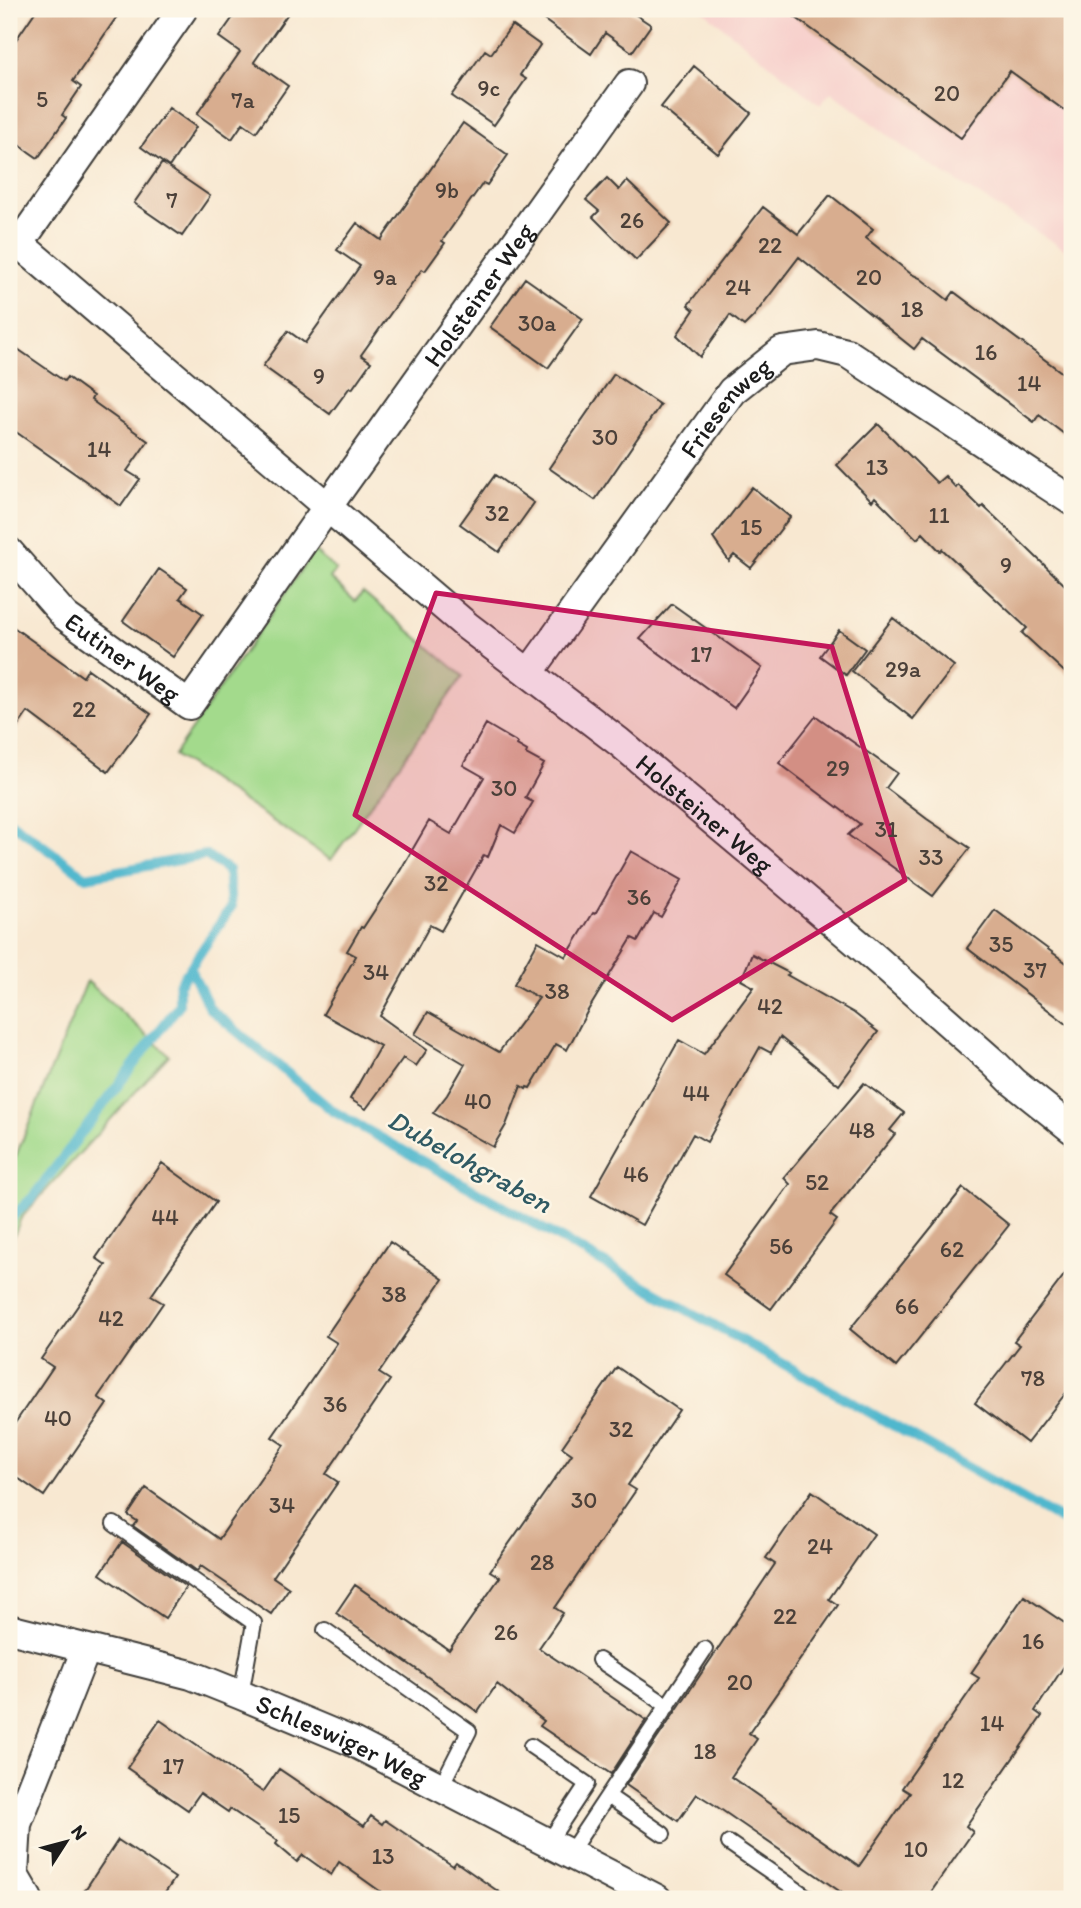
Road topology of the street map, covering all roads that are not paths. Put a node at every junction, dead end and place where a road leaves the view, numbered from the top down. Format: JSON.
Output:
{"nodes":[{"id":1,"x":183,"y":9,"type":"edge"},
{"id":2,"x":629,"y":84,"type":"dead end"},
{"id":3,"x":14,"y":240,"type":"edge"},
{"id":4,"x":1072,"y":501,"type":"edge"},
{"id":5,"x":328,"y":506,"type":"junction"},
{"id":6,"x":9,"y":552,"type":"edge"},
{"id":7,"x":529,"y":673,"type":"junction"},
{"id":8,"x":1072,"y":1129,"type":"edge"},
{"id":9,"x":114,"y":1524,"type":"dead end"},
{"id":10,"x":9,"y":1629,"type":"edge"},
{"id":11,"x":325,"y":1630,"type":"dead end"},
{"id":12,"x":86,"y":1649,"type":"junction"},
{"id":13,"x":705,"y":1650,"type":"dead end"},
{"id":14,"x":599,"y":1660,"type":"dead end"},
{"id":15,"x":240,"y":1695,"type":"junction"},
{"id":16,"x":668,"y":1706,"type":"junction"},
{"id":17,"x":531,"y":1746,"type":"dead end"},
{"id":18,"x":440,"y":1788,"type":"junction"},
{"id":19,"x":608,"y":1796,"type":"junction"},
{"id":20,"x":663,"y":1834,"type":"dead end"},
{"id":21,"x":729,"y":1843,"type":"dead end"},
{"id":22,"x":559,"y":1849,"type":"junction"},
{"id":23,"x":28,"y":1899,"type":"edge"},
{"id":24,"x":657,"y":1899,"type":"edge"},
{"id":25,"x":810,"y":1899,"type":"edge"}],
"edges":[{"from":1,"to":3,"type":"street","name":"Holsteiner Weg"},
{"from":2,"to":5,"type":"street","name":"Holsteiner Weg"},
{"from":3,"to":5,"type":"street","name":"Holsteiner Weg"},
{"from":4,"to":7,"type":"street","name":"Friesenweg"},
{"from":5,"to":6,"type":"street","name":"Eutiner Weg"},
{"from":5,"to":7,"type":"street","name":"Holsteiner Weg"},
{"from":7,"to":8,"type":"street","name":"Holsteiner Weg"},
{"from":9,"to":15,"type":"lane"},
{"from":10,"to":12,"type":"street","name":"Schleswiger Weg"},
{"from":11,"to":18,"type":"lane"},
{"from":12,"to":15,"type":"street","name":"Schleswiger Weg"},
{"from":12,"to":23,"type":"street"},
{"from":13,"to":16,"type":"lane"},
{"from":14,"to":16,"type":"lane"},
{"from":15,"to":18,"type":"street","name":"Schleswiger Weg"},
{"from":16,"to":19,"type":"lane"},
{"from":17,"to":22,"type":"lane"},
{"from":18,"to":22,"type":"street","name":"Schleswiger Weg"},
{"from":19,"to":20,"type":"lane"},
{"from":19,"to":22,"type":"lane"},
{"from":21,"to":25,"type":"lane"},
{"from":22,"to":24,"type":"street","name":"Schleswiger Weg"}]}
